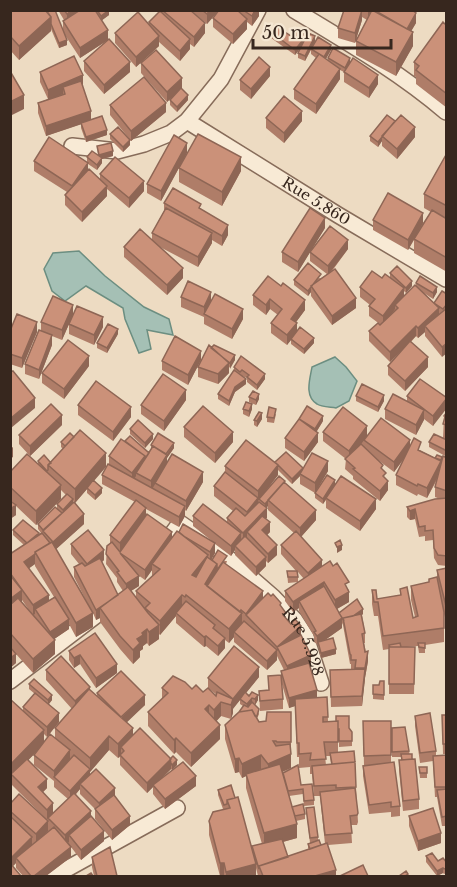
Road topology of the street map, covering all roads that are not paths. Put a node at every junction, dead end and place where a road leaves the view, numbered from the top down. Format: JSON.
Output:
{"nodes":[{"id":1,"x":258,"y":10,"type":"edge"},
{"id":2,"x":294,"y":10,"type":"edge"},
{"id":3,"x":447,"y":112,"type":"edge"},
{"id":4,"x":187,"y":121,"type":"junction"},
{"id":5,"x":72,"y":146,"type":"dead end"},
{"id":6,"x":446,"y":279,"type":"edge"},
{"id":7,"x":152,"y":562,"type":"edge"},
{"id":8,"x":120,"y":597,"type":"edge"},
{"id":9,"x":10,"y":681,"type":"edge"},
{"id":10,"x":321,"y":684,"type":"dead end"},
{"id":11,"x":177,"y":808,"type":"dead end"},
{"id":12,"x":54,"y":876,"type":"edge"}],
"edges":[{"from":1,"to":4,"type":"street"},
{"from":2,"to":3,"type":"street"},
{"from":4,"to":5,"type":"street"},
{"from":4,"to":6,"type":"street","name":"Rue 5.860"},
{"from":7,"to":10,"type":"street","name":"Rue 5.928"},
{"from":8,"to":9,"type":"street"},
{"from":11,"to":12,"type":"street"}]}
